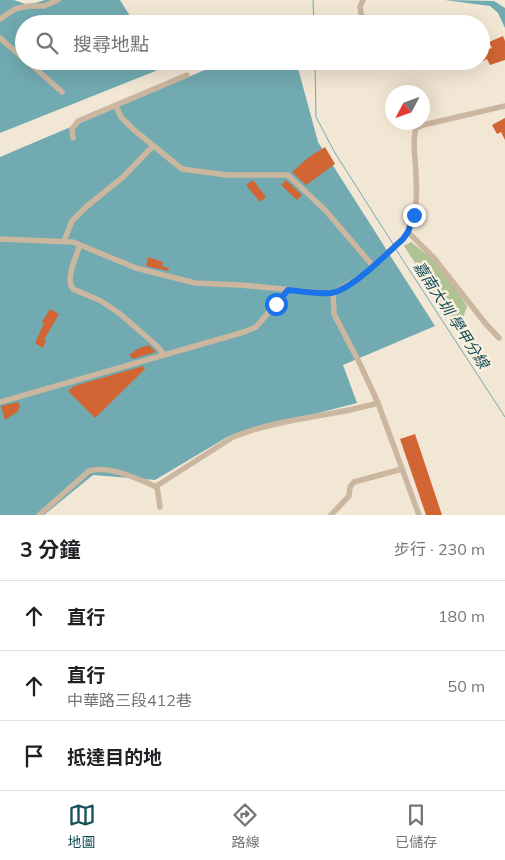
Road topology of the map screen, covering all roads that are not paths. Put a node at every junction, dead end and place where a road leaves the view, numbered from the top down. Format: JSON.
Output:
{"nodes":[{"id":1,"x":58,"y":0,"type":"edge"},
{"id":2,"x":363,"y":0,"type":"edge"},
{"id":3,"x":361,"y":15,"type":"edge"},
{"id":4,"x":0,"y":19,"type":"edge"},
{"id":5,"x":0,"y":38,"type":"edge"},
{"id":6,"x":15,"y":51,"type":"edge"},
{"id":7,"x":37,"y":70,"type":"edge"},
{"id":8,"x":187,"y":75,"type":"dead end"},
{"id":9,"x":62,"y":92,"type":"dead end"},
{"id":10,"x":116,"y":106,"type":"junction"},
{"id":11,"x":505,"y":106,"type":"edge"},
{"id":12,"x":73,"y":138,"type":"dead end"},
{"id":13,"x":152,"y":146,"type":"junction"},
{"id":14,"x":408,"y":232,"type":"junction"},
{"id":15,"x":0,"y":239,"type":"edge"},
{"id":16,"x":64,"y":241,"type":"junction"},
{"id":17,"x":80,"y":245,"type":"junction"},
{"id":18,"x":373,"y":266,"type":"junction"},
{"id":19,"x":288,"y":290,"type":"junction"},
{"id":20,"x":333,"y":293,"type":"junction"},
{"id":21,"x":499,"y":338,"type":"dead end"},
{"id":22,"x":164,"y":355,"type":"junction"},
{"id":23,"x":0,"y":402,"type":"edge"},
{"id":24,"x":378,"y":403,"type":"junction"},
{"id":25,"x":402,"y":469,"type":"junction"},
{"id":26,"x":156,"y":487,"type":"junction"},
{"id":27,"x":160,"y":507,"type":"dead end"},
{"id":28,"x":39,"y":515,"type":"edge"},
{"id":29,"x":331,"y":515,"type":"edge"},
{"id":30,"x":419,"y":515,"type":"edge"}],
"edges":[{"from":1,"to":4,"type":"lane"},
{"from":2,"to":3,"type":"lane"},
{"from":5,"to":6,"type":"lane"},
{"from":7,"to":9,"type":"lane"},
{"from":8,"to":10,"type":"lane"},
{"from":10,"to":12,"type":"lane"},
{"from":10,"to":13,"type":"lane"},
{"from":11,"to":14,"type":"lane"},
{"from":13,"to":16,"type":"lane"},
{"from":13,"to":18,"type":"lane"},
{"from":14,"to":18,"type":"lane"},
{"from":14,"to":21,"type":"lane"},
{"from":15,"to":16,"type":"lane"},
{"from":16,"to":17,"type":"lane"},
{"from":17,"to":19,"type":"lane"},
{"from":17,"to":22,"type":"lane"},
{"from":18,"to":20,"type":"lane"},
{"from":19,"to":20,"type":"lane"},
{"from":19,"to":22,"type":"lane"},
{"from":20,"to":24,"type":"lane"},
{"from":22,"to":23,"type":"lane"},
{"from":24,"to":25,"type":"lane"},
{"from":24,"to":26,"type":"lane"},
{"from":25,"to":29,"type":"lane"},
{"from":25,"to":30,"type":"lane"},
{"from":26,"to":27,"type":"lane"},
{"from":26,"to":28,"type":"lane"}]}
